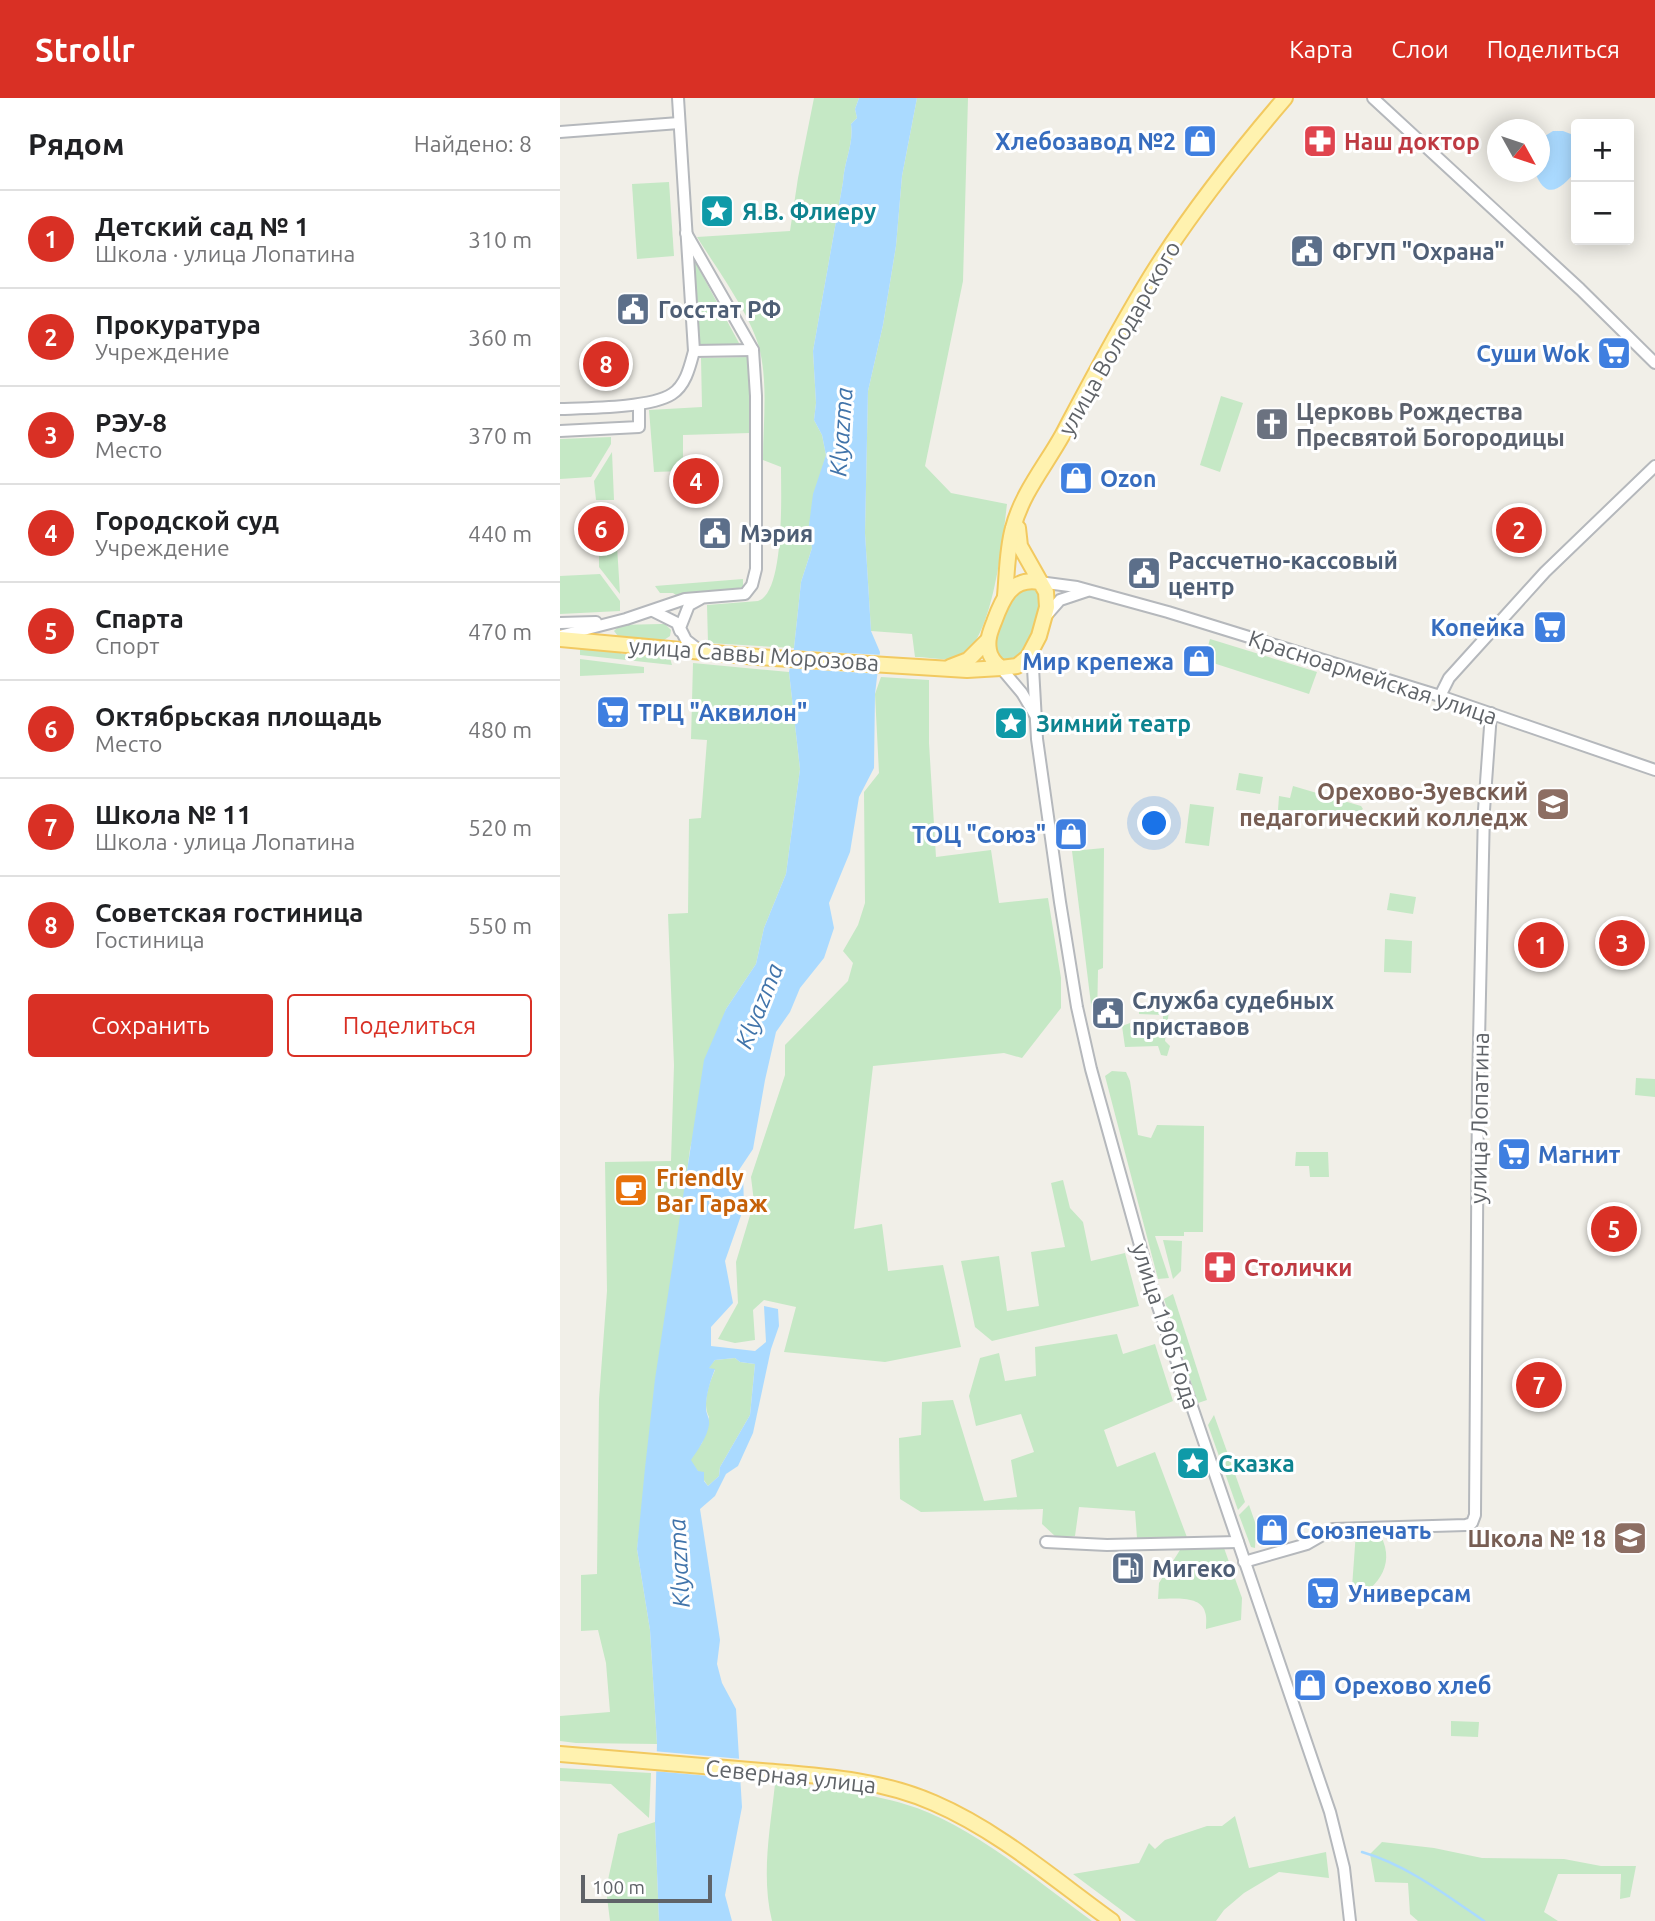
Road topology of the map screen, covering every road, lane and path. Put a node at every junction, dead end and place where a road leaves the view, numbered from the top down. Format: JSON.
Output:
{"nodes":[{"id":1,"x":678,"y":98,"type":"edge"},
{"id":2,"x":1285,"y":98,"type":"edge"},
{"id":3,"x":1373,"y":98,"type":"edge"},
{"id":4,"x":679,"y":122,"type":"junction"},
{"id":5,"x":560,"y":132,"type":"edge"},
{"id":6,"x":686,"y":233,"type":"junction"},
{"id":7,"x":753,"y":350,"type":"junction"},
{"id":8,"x":694,"y":351,"type":"junction"},
{"id":9,"x":1655,"y":363,"type":"edge"},
{"id":10,"x":639,"y":405,"type":"junction"},
{"id":11,"x":560,"y":409,"type":"edge"},
{"id":12,"x":560,"y":431,"type":"edge"},
{"id":13,"x":1655,"y":466,"type":"edge"},
{"id":14,"x":1017,"y":519,"type":"junction"},
{"id":15,"x":1038,"y":582,"type":"junction"},
{"id":16,"x":1089,"y":591,"type":"junction"},
{"id":17,"x":1004,"y":596,"type":"junction"},
{"id":18,"x":706,"y":597,"type":"junction"},
{"id":19,"x":653,"y":611,"type":"junction"},
{"id":20,"x":1046,"y":616,"type":"junction"},
{"id":21,"x":613,"y":622,"type":"junction"},
{"id":22,"x":560,"y":624,"type":"edge"},
{"id":23,"x":680,"y":628,"type":"junction"},
{"id":24,"x":560,"y":638,"type":"edge"},
{"id":25,"x":988,"y":640,"type":"junction"},
{"id":26,"x":672,"y":648,"type":"junction"},
{"id":27,"x":1032,"y":650,"type":"junction"},
{"id":28,"x":708,"y":653,"type":"junction"},
{"id":29,"x":949,"y":668,"type":"junction"},
{"id":30,"x":1001,"y":668,"type":"junction"},
{"id":31,"x":1440,"y":696,"type":"junction"},
{"id":32,"x":1491,"y":713,"type":"junction"},
{"id":33,"x":1036,"y":718,"type":"junction"},
{"id":34,"x":1655,"y":770,"type":"edge"},
{"id":35,"x":1046,"y":1542,"type":"dead end"},
{"id":36,"x":1238,"y":1542,"type":"junction"},
{"id":37,"x":1244,"y":1562,"type":"junction"},
{"id":38,"x":560,"y":1754,"type":"edge"},
{"id":39,"x":1112,"y":1921,"type":"edge"},
{"id":40,"x":1350,"y":1921,"type":"edge"}],
"edges":[{"from":1,"to":4,"type":"street"},
{"from":2,"to":14,"type":"main road","name":"улица Володарского"},
{"from":3,"to":9,"type":"street"},
{"from":4,"to":5,"type":"street"},
{"from":4,"to":6,"type":"street"},
{"from":6,"to":7,"type":"street"},
{"from":6,"to":8,"type":"street"},
{"from":7,"to":8,"type":"street"},
{"from":7,"to":18,"type":"street"},
{"from":8,"to":10,"type":"street"},
{"from":10,"to":11,"type":"street"},
{"from":10,"to":12,"type":"street"},
{"from":13,"to":31,"type":"street"},
{"from":14,"to":15,"type":"main road"},
{"from":14,"to":17,"type":"main road","name":"улица Володарского"},
{"from":15,"to":16,"type":"street","name":"Красноармейская улица"},
{"from":15,"to":17,"type":"main road"},
{"from":15,"to":20,"type":"main road"},
{"from":16,"to":20,"type":"street"},
{"from":16,"to":31,"type":"street","name":"Красноармейская улица"},
{"from":17,"to":25,"type":"main road","name":"улица Володарского"},
{"from":18,"to":19,"type":"street"},
{"from":18,"to":23,"type":"street"},
{"from":19,"to":21,"type":"street"},
{"from":19,"to":23,"type":"street"},
{"from":20,"to":27,"type":"main road"},
{"from":21,"to":22,"type":"street"},
{"from":21,"to":24,"type":"street"},
{"from":23,"to":26,"type":"street"},
{"from":23,"to":28,"type":"street"},
{"from":24,"to":26,"type":"main road","name":"улица Саввы Морозова"},
{"from":25,"to":29,"type":"main road"},
{"from":25,"to":30,"type":"main road"},
{"from":26,"to":28,"type":"main road","name":"улица Саввы Морозова"},
{"from":27,"to":30,"type":"main road"},
{"from":27,"to":33,"type":"street","name":"улица 1905 Года"},
{"from":28,"to":29,"type":"main road","name":"улица Саввы Морозова"},
{"from":29,"to":30,"type":"main road","name":"улица Саввы Морозова"},
{"from":30,"to":33,"type":"street"},
{"from":31,"to":32,"type":"street","name":"Красноармейская улица"},
{"from":32,"to":34,"type":"street","name":"Красноармейская улица"},
{"from":32,"to":37,"type":"street","name":"улица Лопатина"},
{"from":33,"to":36,"type":"street","name":"улица 1905 Года"},
{"from":35,"to":36,"type":"street"},
{"from":36,"to":37,"type":"street","name":"улица 1905 Года"},
{"from":37,"to":40,"type":"street","name":"улица 1905 Года"},
{"from":38,"to":39,"type":"main road","name":"Северная улица"}]}
